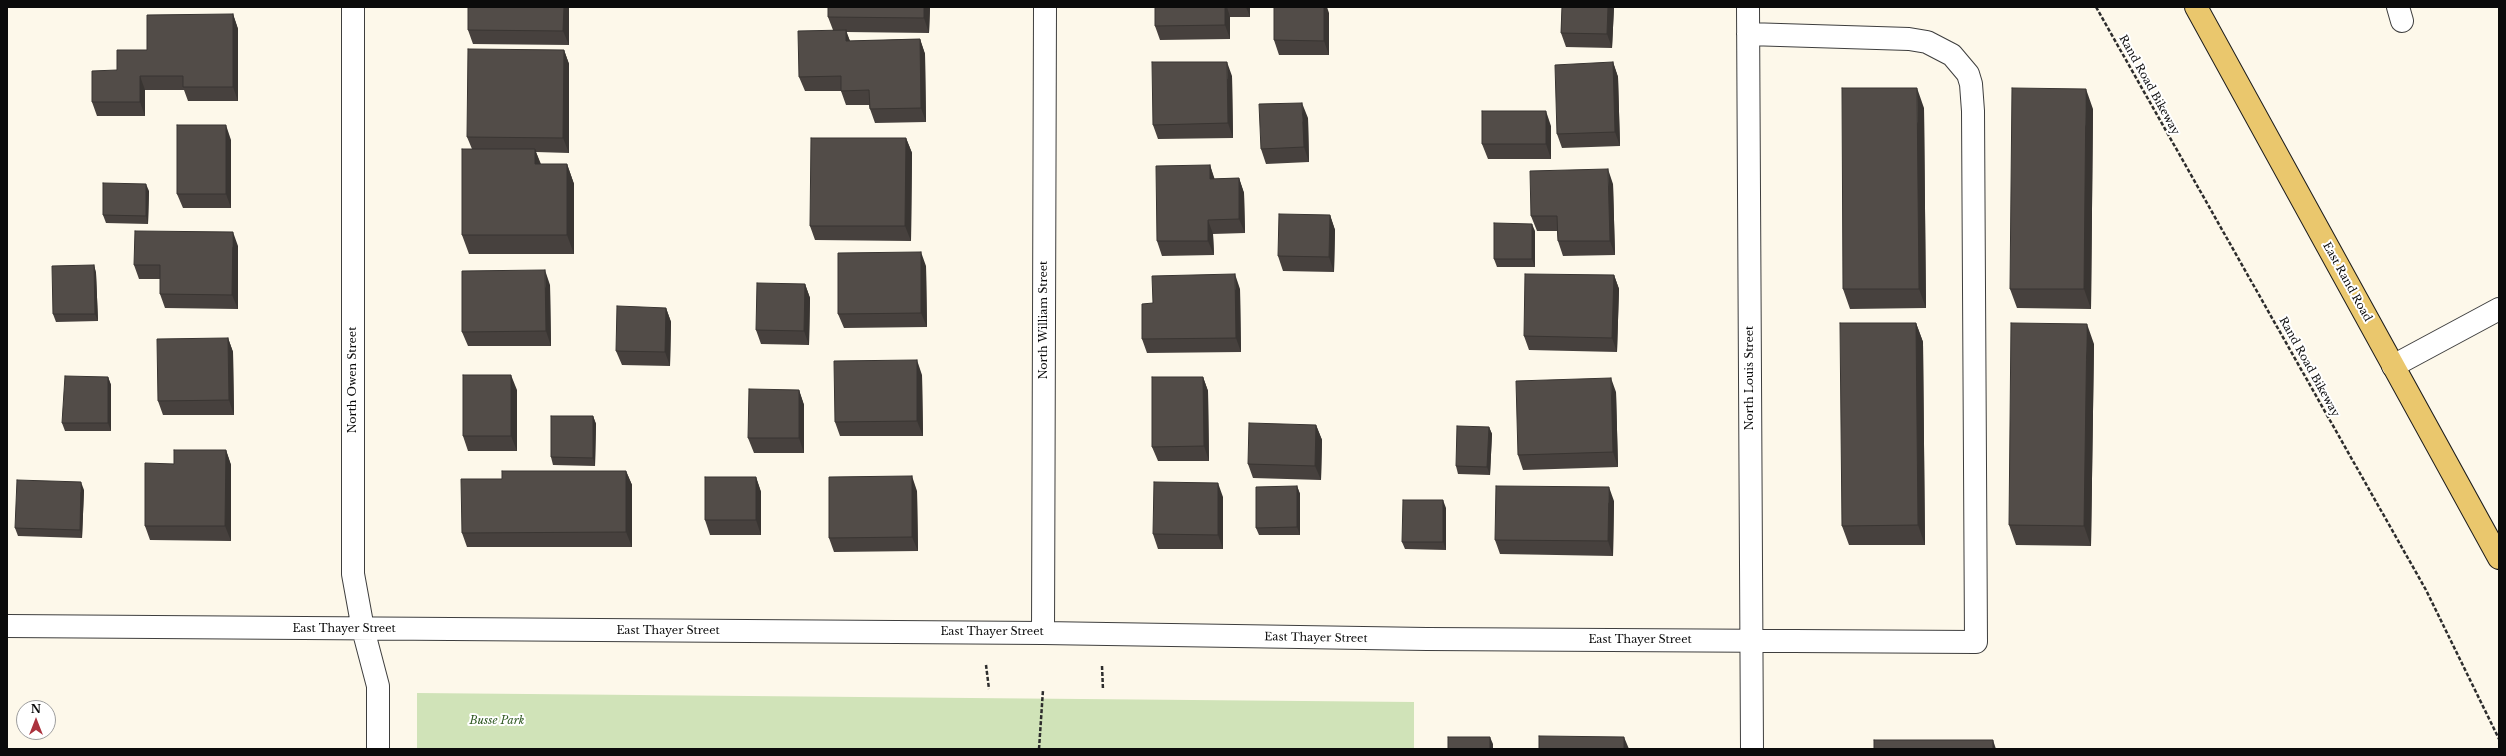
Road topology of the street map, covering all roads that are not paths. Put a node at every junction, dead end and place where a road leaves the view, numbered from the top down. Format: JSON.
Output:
{"nodes":[{"id":1,"x":353,"y":7,"type":"edge"},
{"id":2,"x":1045,"y":7,"type":"edge"},
{"id":3,"x":1748,"y":7,"type":"edge"},
{"id":4,"x":2196,"y":7,"type":"edge"},
{"id":5,"x":1748,"y":34,"type":"junction"},
{"id":6,"x":2499,"y":309,"type":"edge"},
{"id":7,"x":2393,"y":366,"type":"junction"},
{"id":8,"x":2499,"y":558,"type":"edge"},
{"id":9,"x":7,"y":626,"type":"edge"},
{"id":10,"x":363,"y":629,"type":"junction"},
{"id":11,"x":1043,"y":633,"type":"junction"},
{"id":12,"x":1751,"y":641,"type":"junction"},
{"id":13,"x":378,"y":749,"type":"edge"},
{"id":14,"x":1752,"y":749,"type":"edge"}],
"edges":[{"from":1,"to":10,"type":"street","name":"North Owen Street"},
{"from":2,"to":11,"type":"street","name":"North William Street"},
{"from":3,"to":5,"type":"street","name":"North Louis Street"},
{"from":4,"to":7,"type":"main road","name":"East Rand Road"},
{"from":5,"to":12,"type":"street","name":"North Louis Street"},
{"from":5,"to":12,"type":"street","name":"East Thayer Street"},
{"from":6,"to":7,"type":"street"},
{"from":7,"to":8,"type":"main road","name":"East Rand Road"},
{"from":9,"to":10,"type":"street","name":"East Thayer Street"},
{"from":10,"to":11,"type":"street","name":"East Thayer Street"},
{"from":10,"to":13,"type":"street","name":"North Owen Street"},
{"from":11,"to":12,"type":"street","name":"East Thayer Street"},
{"from":12,"to":14,"type":"street","name":"North Louis Street"}]}
